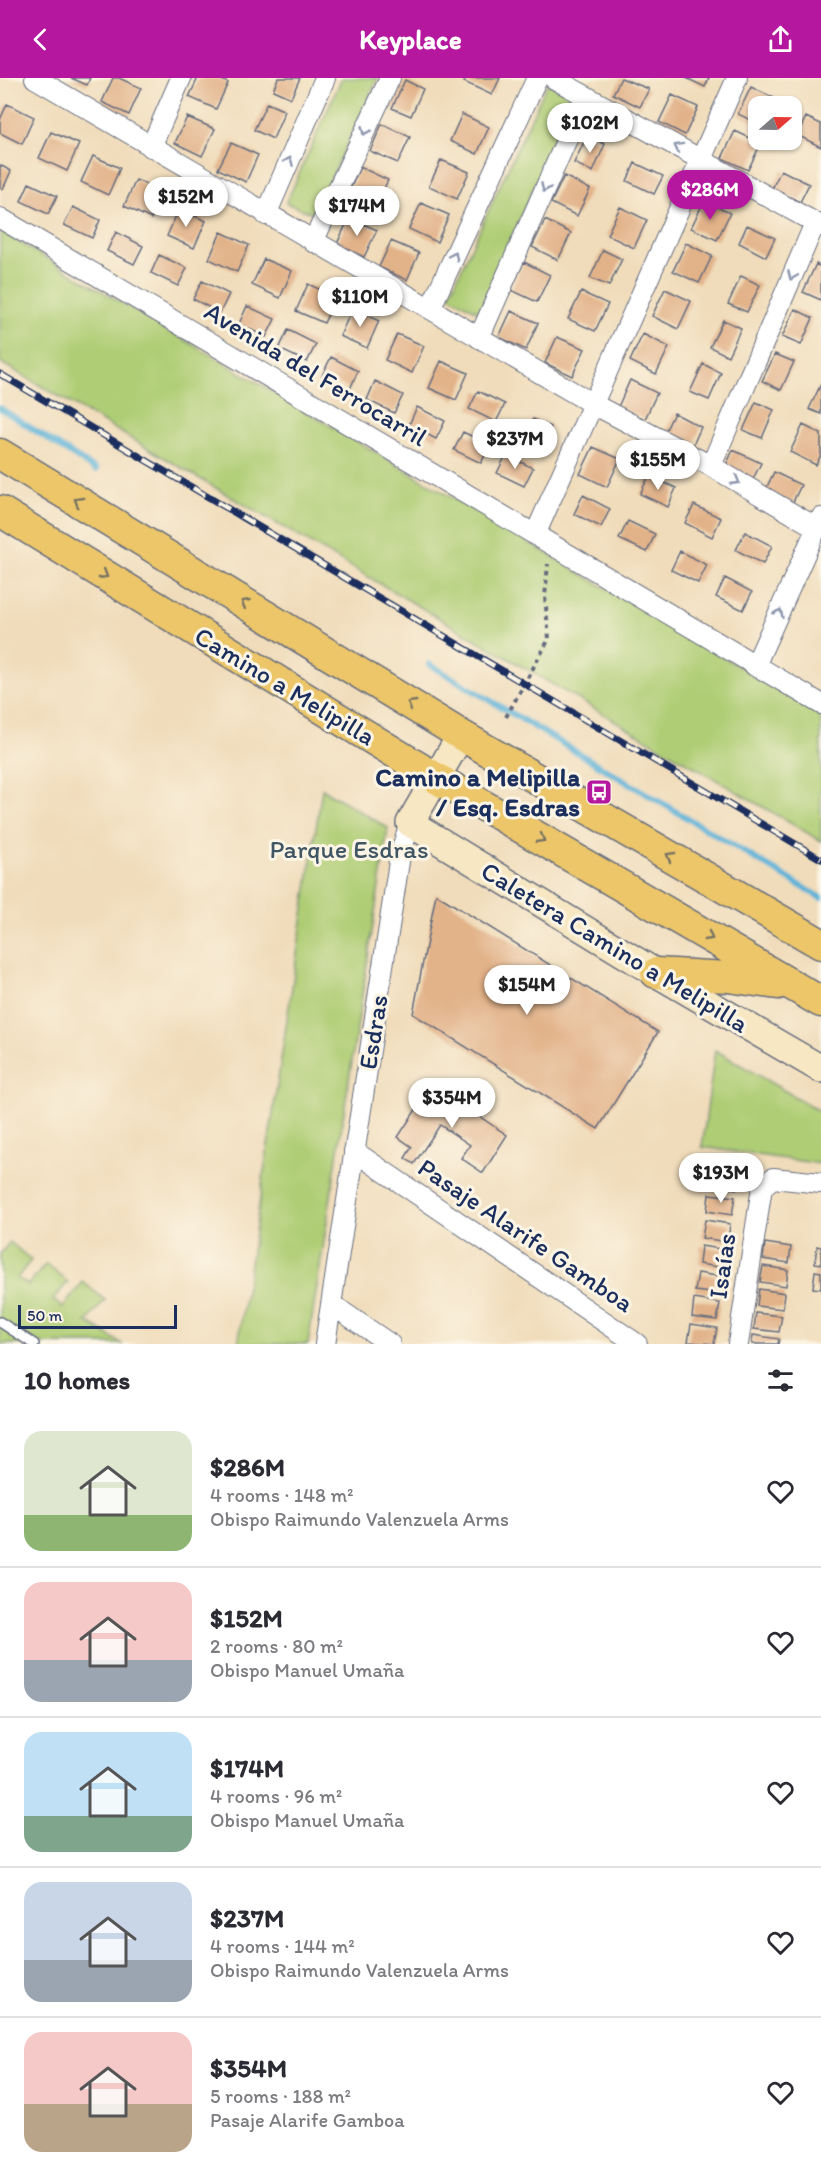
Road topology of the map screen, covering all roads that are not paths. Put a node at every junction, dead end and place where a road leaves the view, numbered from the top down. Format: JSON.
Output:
{"nodes":[{"id":1,"x":181,"y":78,"type":"edge"},
{"id":2,"x":325,"y":78,"type":"edge"},
{"id":3,"x":390,"y":78,"type":"edge"},
{"id":4,"x":537,"y":78,"type":"edge"},
{"id":5,"x":553,"y":78,"type":"edge"},
{"id":6,"x":737,"y":78,"type":"edge"},
{"id":7,"x":38,"y":79,"type":"edge"},
{"id":8,"x":586,"y":96,"type":"junction"},
{"id":9,"x":151,"y":147,"type":"junction"},
{"id":10,"x":700,"y":159,"type":"junction"},
{"id":11,"x":266,"y":215,"type":"junction"},
{"id":12,"x":0,"y":218,"type":"edge"},
{"id":13,"x":818,"y":224,"type":"edge"},
{"id":14,"x":313,"y":242,"type":"junction"},
{"id":15,"x":430,"y":309,"type":"junction"},
{"id":16,"x":479,"y":338,"type":"junction"},
{"id":17,"x":593,"y":404,"type":"junction"},
{"id":18,"x":0,"y":454,"type":"edge"},
{"id":19,"x":711,"y":466,"type":"junction"},
{"id":20,"x":0,"y":511,"type":"edge"},
{"id":21,"x":819,"y":523,"type":"edge"},
{"id":22,"x":543,"y":539,"type":"junction"},
{"id":23,"x":755,"y":666,"type":"junction"},
{"id":24,"x":821,"y":704,"type":"edge"},
{"id":25,"x":461,"y":735,"type":"junction"},
{"id":26,"x":436,"y":778,"type":"junction"},
{"id":27,"x":410,"y":823,"type":"junction"},
{"id":28,"x":821,"y":944,"type":"edge"},
{"id":29,"x":656,"y":973,"type":"junction"},
{"id":30,"x":808,"y":995,"type":"edge"},
{"id":31,"x":821,"y":1069,"type":"edge"},
{"id":32,"x":354,"y":1151,"type":"junction"},
{"id":33,"x":821,"y":1183,"type":"edge"},
{"id":34,"x":331,"y":1304,"type":"junction"},
{"id":35,"x":0,"y":1322,"type":"edge"},
{"id":36,"x":34,"y":1344,"type":"edge"},
{"id":37,"x":325,"y":1344,"type":"edge"},
{"id":38,"x":390,"y":1344,"type":"edge"},
{"id":39,"x":637,"y":1344,"type":"edge"},
{"id":40,"x":738,"y":1344,"type":"edge"}],
"edges":[{"from":1,"to":9,"type":"street"},
{"from":11,"to":2,"type":"street","one_way":true},
{"from":3,"to":14,"type":"street","one_way":true},
{"from":15,"to":4,"type":"street","one_way":true},
{"from":5,"to":8,"type":"street"},
{"from":6,"to":10,"type":"street"},
{"from":7,"to":9,"type":"street"},
{"from":10,"to":8,"type":"street","one_way":true},
{"from":8,"to":16,"type":"street","one_way":true},
{"from":9,"to":11,"type":"street"},
{"from":10,"to":13,"type":"street"},
{"from":10,"to":17,"type":"street"},
{"from":11,"to":14,"type":"street"},
{"from":12,"to":22,"type":"street","name":"Avenida del Ferrocarril"},
{"from":13,"to":19,"type":"street","one_way":true},
{"from":14,"to":15,"type":"street"},
{"from":15,"to":16,"type":"street"},
{"from":16,"to":17,"type":"street"},
{"from":17,"to":19,"type":"street"},
{"from":17,"to":22,"type":"street"},
{"from":25,"to":18,"type":"main road","name":"Camino a Melipilla","one_way":true},
{"from":19,"to":21,"type":"street","one_way":true},
{"from":20,"to":26,"type":"main road","name":"Camino a Melipilla","one_way":true},
{"from":23,"to":21,"type":"street","one_way":true},
{"from":22,"to":23,"type":"street","name":"Avenida del Ferrocarril"},
{"from":23,"to":24,"type":"street","name":"Avenida del Ferrocarril"},
{"from":25,"to":26,"type":"street","name":"Esdras"},
{"from":28,"to":25,"type":"main road","name":"Camino a Melipilla","one_way":true},
{"from":26,"to":27,"type":"street","name":"Esdras"},
{"from":26,"to":30,"type":"main road","name":"Camino a Melipilla","one_way":true},
{"from":27,"to":29,"type":"street","name":"Caletera Camino a Melipilla"},
{"from":27,"to":32,"type":"street","name":"Esdras"},
{"from":29,"to":30,"type":"main road"},
{"from":29,"to":31,"type":"street","name":"Caletera Camino a Melipilla"},
{"from":32,"to":34,"type":"street","name":"Esdras"},
{"from":32,"to":39,"type":"street","name":"Pasaje Alarife Gamboa"},
{"from":33,"to":40,"type":"street","name":"Isaías"},
{"from":34,"to":37,"type":"street","name":"Esdras"},
{"from":34,"to":38,"type":"street"},
{"from":35,"to":36,"type":"lane"}]}
